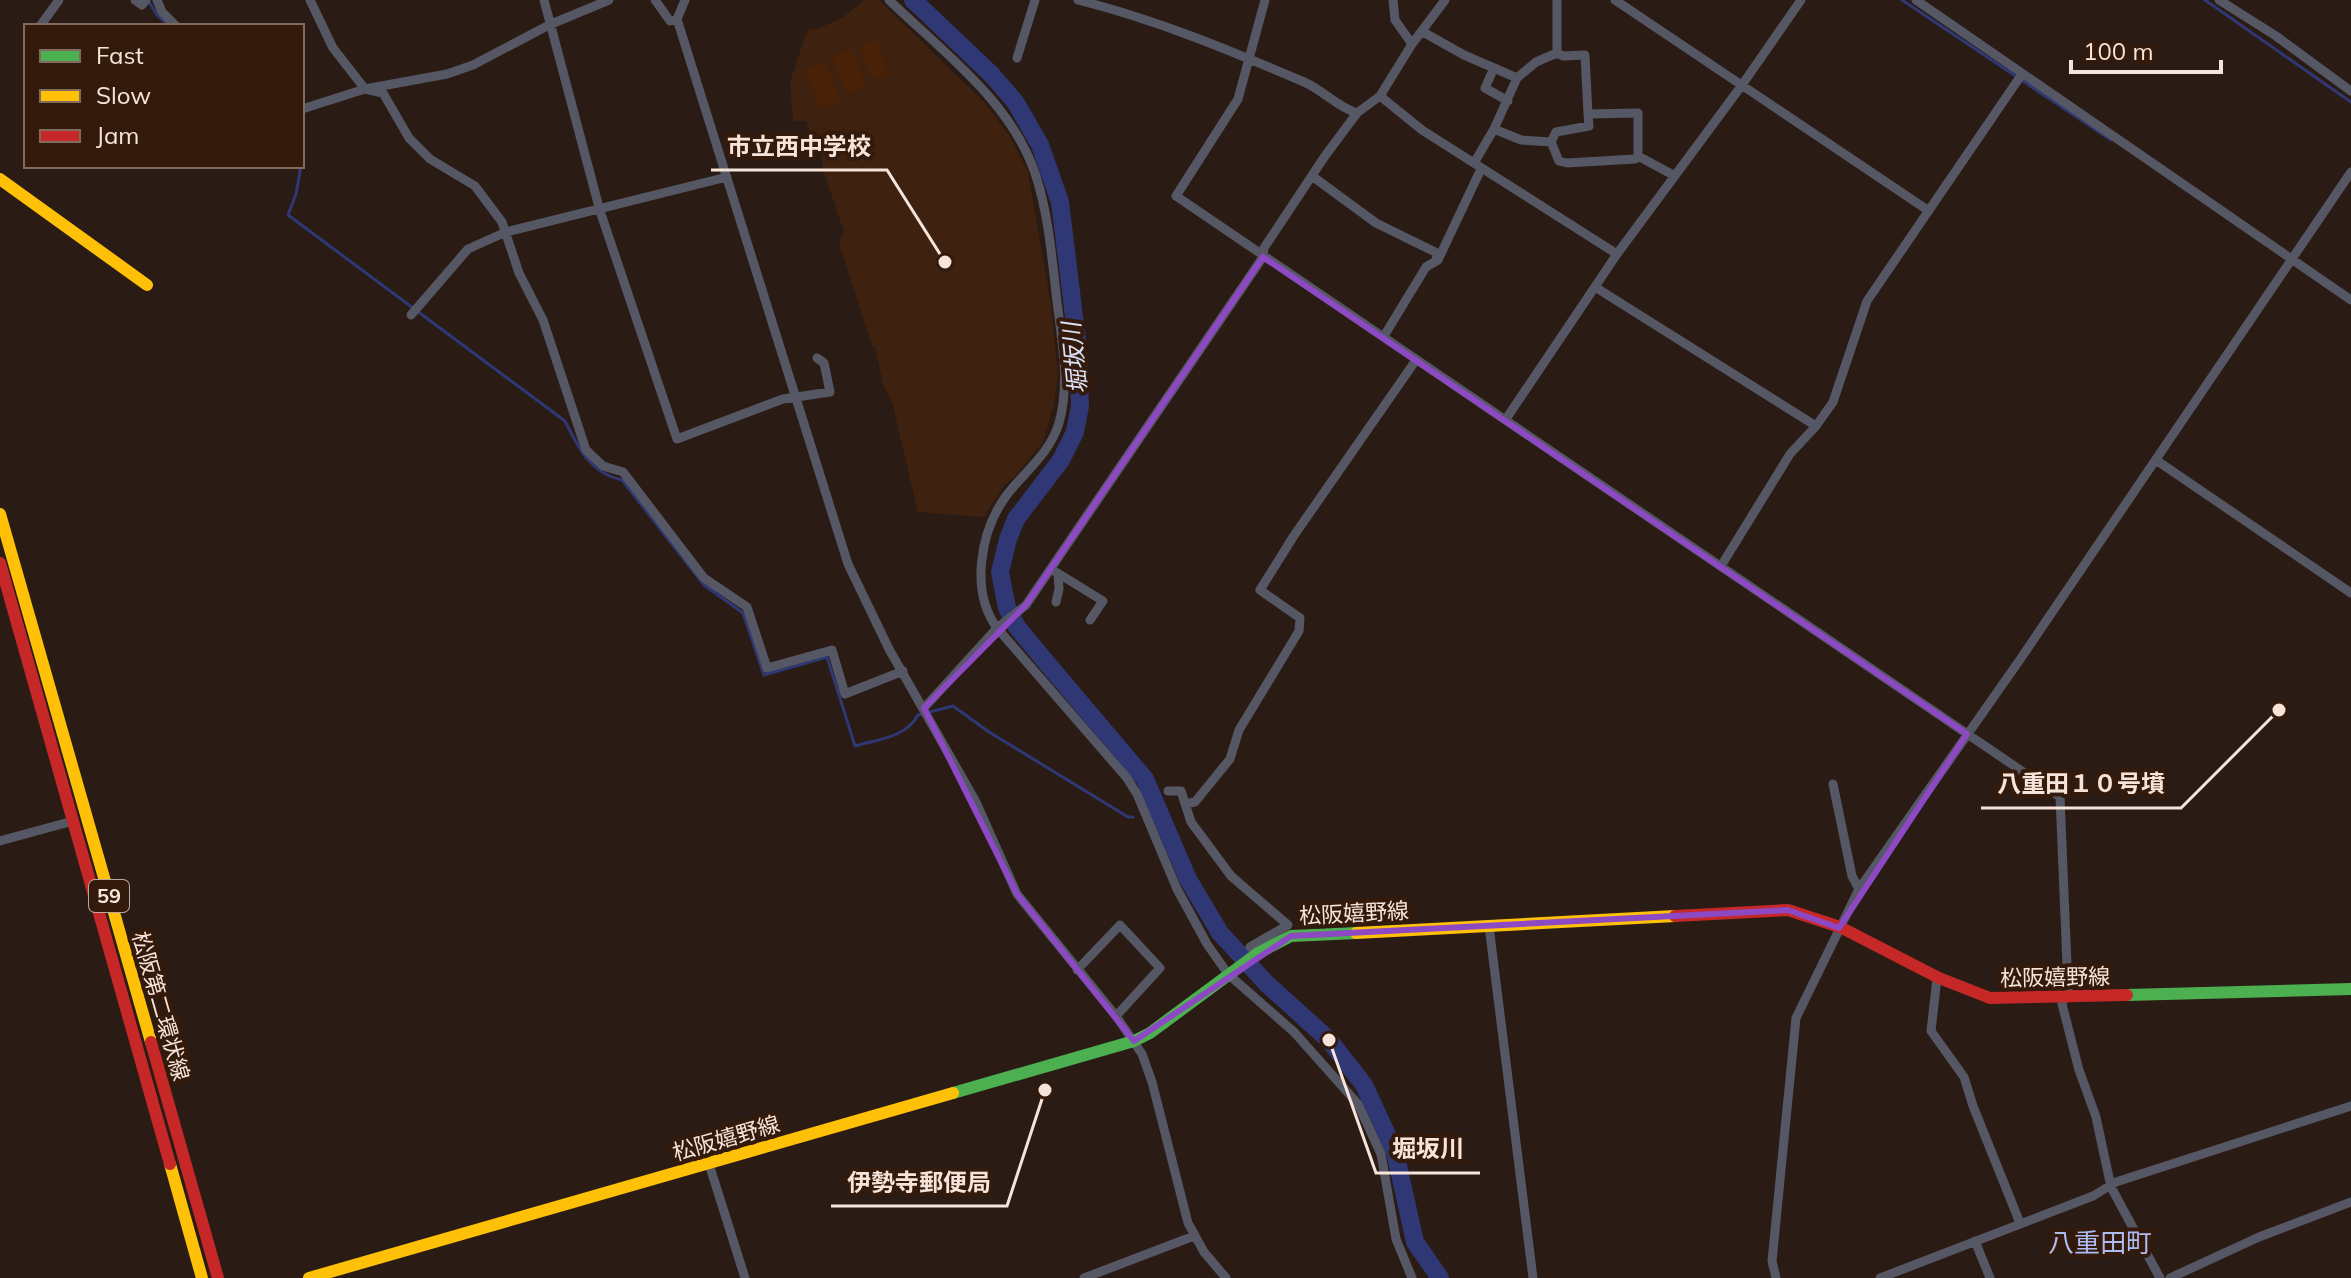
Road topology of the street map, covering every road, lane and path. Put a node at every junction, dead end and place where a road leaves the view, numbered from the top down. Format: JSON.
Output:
{"nodes":[{"id":1,"x":59,"y":0,"type":"edge"},
{"id":2,"x":157,"y":0,"type":"edge"},
{"id":3,"x":310,"y":0,"type":"edge"},
{"id":4,"x":544,"y":0,"type":"edge"},
{"id":5,"x":609,"y":0,"type":"edge"},
{"id":6,"x":655,"y":0,"type":"edge"},
{"id":7,"x":685,"y":0,"type":"edge"},
{"id":8,"x":889,"y":0,"type":"edge"},
{"id":9,"x":1035,"y":0,"type":"edge"},
{"id":10,"x":1078,"y":0,"type":"edge"},
{"id":11,"x":1265,"y":0,"type":"edge"},
{"id":12,"x":1393,"y":0,"type":"edge"},
{"id":13,"x":1445,"y":0,"type":"edge"},
{"id":14,"x":1557,"y":0,"type":"edge"},
{"id":15,"x":1615,"y":0,"type":"edge"},
{"id":16,"x":1801,"y":0,"type":"edge"},
{"id":17,"x":1916,"y":0,"type":"edge"},
{"id":18,"x":2219,"y":0,"type":"edge"},
{"id":19,"x":677,"y":19,"type":"junction"},
{"id":20,"x":41,"y":24,"type":"edge"},
{"id":21,"x":174,"y":24,"type":"edge"},
{"id":22,"x":549,"y":25,"type":"junction"},
{"id":23,"x":1423,"y":32,"type":"junction"},
{"id":24,"x":1412,"y":44,"type":"junction"},
{"id":25,"x":1557,"y":53,"type":"junction"},
{"id":26,"x":1017,"y":58,"type":"dead end"},
{"id":27,"x":1249,"y":59,"type":"junction"},
{"id":28,"x":1494,"y":68,"type":"junction"},
{"id":29,"x":2020,"y":77,"type":"junction"},
{"id":30,"x":1517,"y":78,"type":"junction"},
{"id":31,"x":1742,"y":85,"type":"junction"},
{"id":32,"x":365,"y":89,"type":"junction"},
{"id":33,"x":2351,"y":91,"type":"edge"},
{"id":34,"x":1380,"y":96,"type":"junction"},
{"id":35,"x":1508,"y":101,"type":"junction"},
{"id":36,"x":304,"y":108,"type":"edge"},
{"id":37,"x":1357,"y":113,"type":"junction"},
{"id":38,"x":1588,"y":114,"type":"junction"},
{"id":39,"x":1494,"y":129,"type":"junction"},
{"id":40,"x":1551,"y":142,"type":"junction"},
{"id":41,"x":1638,"y":156,"type":"junction"},
{"id":42,"x":1478,"y":166,"type":"junction"},
{"id":43,"x":2351,"y":172,"type":"edge"},
{"id":44,"x":1312,"y":176,"type":"junction"},
{"id":45,"x":1675,"y":176,"type":"junction"},
{"id":46,"x":727,"y":177,"type":"junction"},
{"id":47,"x":0,"y":179,"type":"edge"},
{"id":48,"x":600,"y":211,"type":"junction"},
{"id":49,"x":1929,"y":211,"type":"junction"},
{"id":50,"x":506,"y":232,"type":"junction"},
{"id":51,"x":1617,"y":254,"type":"junction"},
{"id":52,"x":1263,"y":257,"type":"junction"},
{"id":53,"x":2293,"y":257,"type":"junction"},
{"id":54,"x":1438,"y":260,"type":"junction"},
{"id":55,"x":147,"y":285,"type":"dead end"},
{"id":56,"x":1595,"y":287,"type":"junction"},
{"id":57,"x":2351,"y":300,"type":"edge"},
{"id":58,"x":411,"y":315,"type":"dead end"},
{"id":59,"x":1384,"y":336,"type":"junction"},
{"id":60,"x":817,"y":358,"type":"dead end"},
{"id":61,"x":1416,"y":360,"type":"junction"},
{"id":62,"x":796,"y":398,"type":"junction"},
{"id":63,"x":1506,"y":419,"type":"junction"},
{"id":64,"x":1816,"y":426,"type":"junction"},
{"id":65,"x":2156,"y":460,"type":"junction"},
{"id":66,"x":0,"y":514,"type":"edge"},
{"id":67,"x":0,"y":563,"type":"edge"},
{"id":68,"x":1721,"y":566,"type":"junction"},
{"id":69,"x":1054,"y":571,"type":"junction"},
{"id":70,"x":2351,"y":593,"type":"edge"},
{"id":71,"x":1056,"y":602,"type":"dead end"},
{"id":72,"x":1090,"y":620,"type":"dead end"},
{"id":73,"x":998,"y":627,"type":"junction"},
{"id":74,"x":903,"y":671,"type":"junction"},
{"id":75,"x":926,"y":711,"type":"junction"},
{"id":76,"x":1967,"y":734,"type":"junction"},
{"id":77,"x":1833,"y":784,"type":"dead end"},
{"id":78,"x":1168,"y":791,"type":"dead end"},
{"id":79,"x":1185,"y":804,"type":"junction"},
{"id":80,"x":73,"y":821,"type":"junction"},
{"id":81,"x":0,"y":841,"type":"edge"},
{"id":82,"x":1859,"y":889,"type":"junction"},
{"id":83,"x":1489,"y":926,"type":"junction"},
{"id":84,"x":1839,"y":928,"type":"junction"},
{"id":85,"x":1258,"y":953,"type":"junction"},
{"id":86,"x":1077,"y":970,"type":"junction"},
{"id":87,"x":1228,"y":974,"type":"junction"},
{"id":88,"x":1937,"y":978,"type":"junction"},
{"id":89,"x":2351,"y":989,"type":"edge"},
{"id":90,"x":2066,"y":998,"type":"junction"},
{"id":91,"x":1116,"y":1016,"type":"junction"},
{"id":92,"x":1134,"y":1041,"type":"junction"},
{"id":93,"x":2351,"y":1106,"type":"edge"},
{"id":94,"x":709,"y":1164,"type":"junction"},
{"id":95,"x":2111,"y":1187,"type":"junction"},
{"id":96,"x":2351,"y":1202,"type":"edge"},
{"id":97,"x":2020,"y":1223,"type":"junction"},
{"id":98,"x":1194,"y":1236,"type":"junction"},
{"id":99,"x":1975,"y":1241,"type":"junction"},
{"id":100,"x":202,"y":1278,"type":"edge"},
{"id":101,"x":218,"y":1278,"type":"edge"},
{"id":102,"x":309,"y":1278,"type":"edge"},
{"id":103,"x":745,"y":1278,"type":"edge"},
{"id":104,"x":1084,"y":1278,"type":"edge"},
{"id":105,"x":1226,"y":1278,"type":"edge"},
{"id":106,"x":1412,"y":1278,"type":"edge"},
{"id":107,"x":1533,"y":1278,"type":"edge"},
{"id":108,"x":1776,"y":1278,"type":"edge"},
{"id":109,"x":1880,"y":1278,"type":"edge"},
{"id":110,"x":1990,"y":1278,"type":"edge"},
{"id":111,"x":2160,"y":1278,"type":"edge"},
{"id":112,"x":2170,"y":1278,"type":"edge"}],
"edges":[{"from":1,"to":20,"type":"street"},
{"from":2,"to":21,"type":"street"},
{"from":3,"to":32,"type":"street"},
{"from":4,"to":22,"type":"street"},
{"from":5,"to":22,"type":"street"},
{"from":6,"to":19,"type":"street"},
{"from":7,"to":19,"type":"street"},
{"from":8,"to":73,"type":"street"},
{"from":9,"to":26,"type":"street"},
{"from":10,"to":27,"type":"street"},
{"from":11,"to":27,"type":"street"},
{"from":12,"to":24,"type":"street"},
{"from":13,"to":23,"type":"street"},
{"from":14,"to":25,"type":"street"},
{"from":15,"to":31,"type":"street"},
{"from":16,"to":31,"type":"street"},
{"from":17,"to":29,"type":"street"},
{"from":18,"to":33,"type":"street"},
{"from":19,"to":46,"type":"street"},
{"from":22,"to":32,"type":"street"},
{"from":22,"to":48,"type":"street"},
{"from":23,"to":24,"type":"street"},
{"from":23,"to":28,"type":"street"},
{"from":24,"to":34,"type":"street"},
{"from":25,"to":30,"type":"street"},
{"from":25,"to":38,"type":"street"},
{"from":27,"to":37,"type":"street"},
{"from":27,"to":52,"type":"street"},
{"from":28,"to":30,"type":"street"},
{"from":28,"to":35,"type":"street"},
{"from":29,"to":49,"type":"street"},
{"from":29,"to":53,"type":"street"},
{"from":30,"to":35,"type":"street"},
{"from":31,"to":45,"type":"street"},
{"from":31,"to":49,"type":"street"},
{"from":32,"to":36,"type":"street"},
{"from":32,"to":50,"type":"street"},
{"from":34,"to":37,"type":"street"},
{"from":34,"to":42,"type":"street"},
{"from":35,"to":39,"type":"street"},
{"from":37,"to":44,"type":"street"},
{"from":38,"to":40,"type":"street"},
{"from":38,"to":41,"type":"street"},
{"from":39,"to":40,"type":"street"},
{"from":39,"to":42,"type":"street"},
{"from":40,"to":41,"type":"street"},
{"from":41,"to":45,"type":"street"},
{"from":42,"to":51,"type":"street"},
{"from":42,"to":54,"type":"street"},
{"from":43,"to":53,"type":"street"},
{"from":44,"to":52,"type":"street"},
{"from":44,"to":54,"type":"street"},
{"from":45,"to":51,"type":"street"},
{"from":46,"to":48,"type":"street"},
{"from":46,"to":62,"type":"street"},
{"from":47,"to":55,"type":"main road"},
{"from":48,"to":50,"type":"street"},
{"from":48,"to":62,"type":"street"},
{"from":49,"to":64,"type":"street"},
{"from":50,"to":58,"type":"street"},
{"from":50,"to":74,"type":"street"},
{"from":51,"to":56,"type":"street"},
{"from":52,"to":59,"type":"street"},
{"from":52,"to":69,"type":"street"},
{"from":53,"to":57,"type":"street"},
{"from":53,"to":65,"type":"street"},
{"from":54,"to":59,"type":"street"},
{"from":56,"to":63,"type":"street"},
{"from":56,"to":64,"type":"street"},
{"from":59,"to":61,"type":"street"},
{"from":60,"to":62,"type":"street"},
{"from":61,"to":63,"type":"street"},
{"from":61,"to":79,"type":"street"},
{"from":62,"to":74,"type":"street"},
{"from":63,"to":68,"type":"street"},
{"from":64,"to":68,"type":"street"},
{"from":65,"to":70,"type":"street"},
{"from":65,"to":76,"type":"street"},
{"from":66,"to":101,"type":"main road","name":"松阪第二環状線","number":"59"},
{"from":67,"to":80,"type":"main road","name":"松阪第二環状線","number":"59"},
{"from":68,"to":76,"type":"street"},
{"from":69,"to":71,"type":"street"},
{"from":69,"to":72,"type":"street"},
{"from":69,"to":73,"type":"street"},
{"from":73,"to":75,"type":"street"},
{"from":73,"to":87,"type":"street"},
{"from":74,"to":75,"type":"street"},
{"from":75,"to":86,"type":"street"},
{"from":76,"to":82,"type":"street"},
{"from":76,"to":90,"type":"street"},
{"from":77,"to":82,"type":"street"},
{"from":78,"to":79,"type":"street"},
{"from":79,"to":85,"type":"street"},
{"from":80,"to":81,"type":"street"},
{"from":80,"to":100,"type":"main road","name":"松阪第二環状線","number":"59"},
{"from":82,"to":84,"type":"street"},
{"from":83,"to":84,"type":"main road","name":"松阪嬉野線"},
{"from":83,"to":85,"type":"main road","name":"松阪嬉野線"},
{"from":83,"to":107,"type":"street"},
{"from":84,"to":88,"type":"main road","name":"松阪嬉野線"},
{"from":84,"to":108,"type":"street"},
{"from":85,"to":87,"type":"main road","name":"松阪嬉野線"},
{"from":86,"to":91,"type":"street"},
{"from":86,"to":91,"type":"street"},
{"from":87,"to":92,"type":"main road","name":"松阪嬉野線"},
{"from":87,"to":106,"type":"street"},
{"from":88,"to":90,"type":"main road","name":"松阪嬉野線"},
{"from":88,"to":97,"type":"street"},
{"from":89,"to":90,"type":"main road","name":"松阪嬉野線"},
{"from":90,"to":95,"type":"street"},
{"from":91,"to":92,"type":"street"},
{"from":92,"to":94,"type":"main road","name":"松阪嬉野線"},
{"from":92,"to":98,"type":"street"},
{"from":93,"to":95,"type":"street"},
{"from":94,"to":102,"type":"main road","name":"松阪嬉野線"},
{"from":94,"to":103,"type":"street"},
{"from":95,"to":97,"type":"street"},
{"from":95,"to":111,"type":"street"},
{"from":96,"to":112,"type":"street"},
{"from":97,"to":99,"type":"street"},
{"from":98,"to":104,"type":"street"},
{"from":98,"to":105,"type":"street"},
{"from":99,"to":109,"type":"street"},
{"from":99,"to":110,"type":"street"}]}
